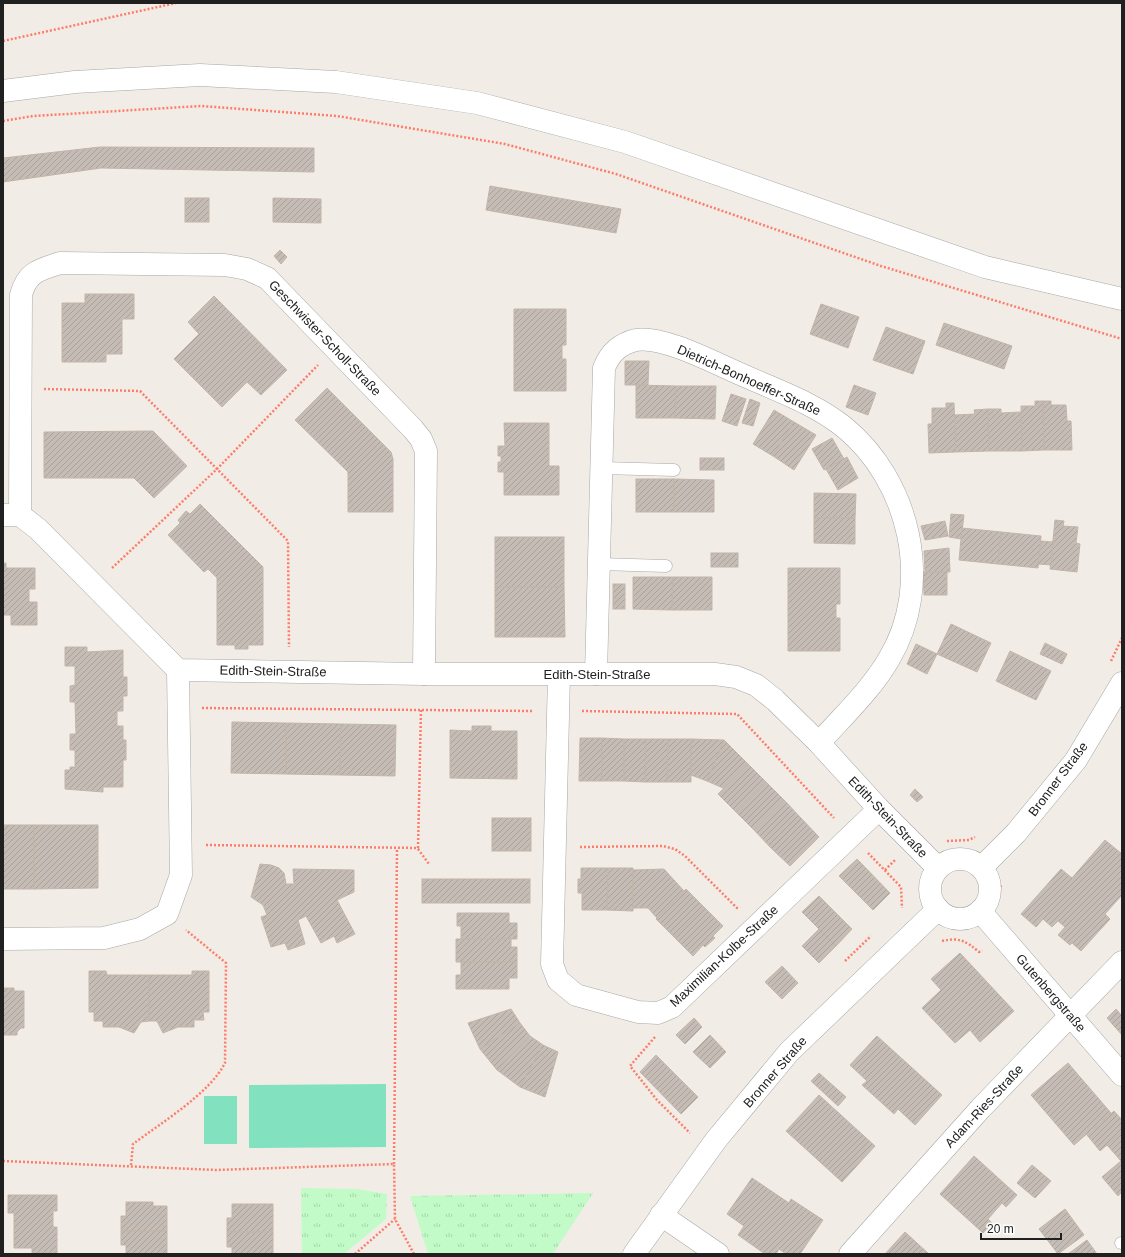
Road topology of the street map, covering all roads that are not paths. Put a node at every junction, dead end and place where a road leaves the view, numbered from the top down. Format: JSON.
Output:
{"nodes":[{"id":1,"x":3,"y":91,"type":"edge"},
{"id":2,"x":1122,"y":299,"type":"edge"},
{"id":3,"x":602,"y":468,"type":"junction"},
{"id":4,"x":674,"y":470,"type":"dead end"},
{"id":5,"x":11,"y":515,"type":"edge"},
{"id":6,"x":599,"y":564,"type":"junction"},
{"id":7,"x":666,"y":566,"type":"dead end"},
{"id":8,"x":178,"y":670,"type":"junction"},
{"id":9,"x":424,"y":674,"type":"junction"},
{"id":10,"x":596,"y":674,"type":"junction"},
{"id":11,"x":559,"y":675,"type":"junction"},
{"id":12,"x":1122,"y":683,"type":"edge"},
{"id":13,"x":819,"y":743,"type":"junction"},
{"id":14,"x":879,"y":809,"type":"junction"},
{"id":15,"x":982,"y":867,"type":"junction"},
{"id":16,"x":938,"y":868,"type":"junction"},
{"id":17,"x":938,"y":909,"type":"junction"},
{"id":18,"x":980,"y":912,"type":"junction"},
{"id":19,"x":3,"y":939,"type":"edge"},
{"id":20,"x":1122,"y":962,"type":"edge"},
{"id":21,"x":1070,"y":1017,"type":"junction"},
{"id":22,"x":1122,"y":1075,"type":"edge"},
{"id":23,"x":661,"y":1215,"type":"junction"},
{"id":24,"x":634,"y":1254,"type":"edge"},
{"id":25,"x":718,"y":1254,"type":"edge"},
{"id":26,"x":850,"y":1254,"type":"edge"}],
"edges":[{"from":1,"to":2,"type":"street"},
{"from":3,"to":4,"type":"lane"},
{"from":3,"to":6,"type":"street","name":"Dietrich-Bonhoeffer-Straße"},
{"from":3,"to":13,"type":"street","name":"Dietrich-Bonhoeffer-Straße"},
{"from":5,"to":8,"type":"street"},
{"from":5,"to":9,"type":"street","name":"Geschwister-Scholl-Straße"},
{"from":6,"to":7,"type":"lane"},
{"from":6,"to":10,"type":"street","name":"Dietrich-Bonhoeffer-Straße"},
{"from":8,"to":9,"type":"street","name":"Edith-Stein-Straße"},
{"from":8,"to":19,"type":"street"},
{"from":9,"to":11,"type":"street","name":"Edith-Stein-Straße"},
{"from":10,"to":11,"type":"street","name":"Edith-Stein-Straße"},
{"from":10,"to":13,"type":"street","name":"Edith-Stein-Straße"},
{"from":11,"to":14,"type":"street","name":"Maximilian-Kolbe-Straße"},
{"from":12,"to":15,"type":"street","name":"Bronner Straße"},
{"from":13,"to":14,"type":"street","name":"Edith-Stein-Straße"},
{"from":14,"to":16,"type":"street","name":"Edith-Stein-Straße"},
{"from":15,"to":16,"type":"street"},
{"from":15,"to":18,"type":"street"},
{"from":16,"to":17,"type":"street"},
{"from":17,"to":18,"type":"street"},
{"from":17,"to":23,"type":"street","name":"Bronner Straße"},
{"from":18,"to":21,"type":"street","name":"Gutenbergstraße"},
{"from":20,"to":21,"type":"street","name":"Adam-Ries-Straße"},
{"from":21,"to":22,"type":"street","name":"Gutenbergstraße"},
{"from":21,"to":26,"type":"street","name":"Adam-Ries-Straße"},
{"from":23,"to":24,"type":"street","name":"Bronner Straße"},
{"from":23,"to":25,"type":"street"}]}
